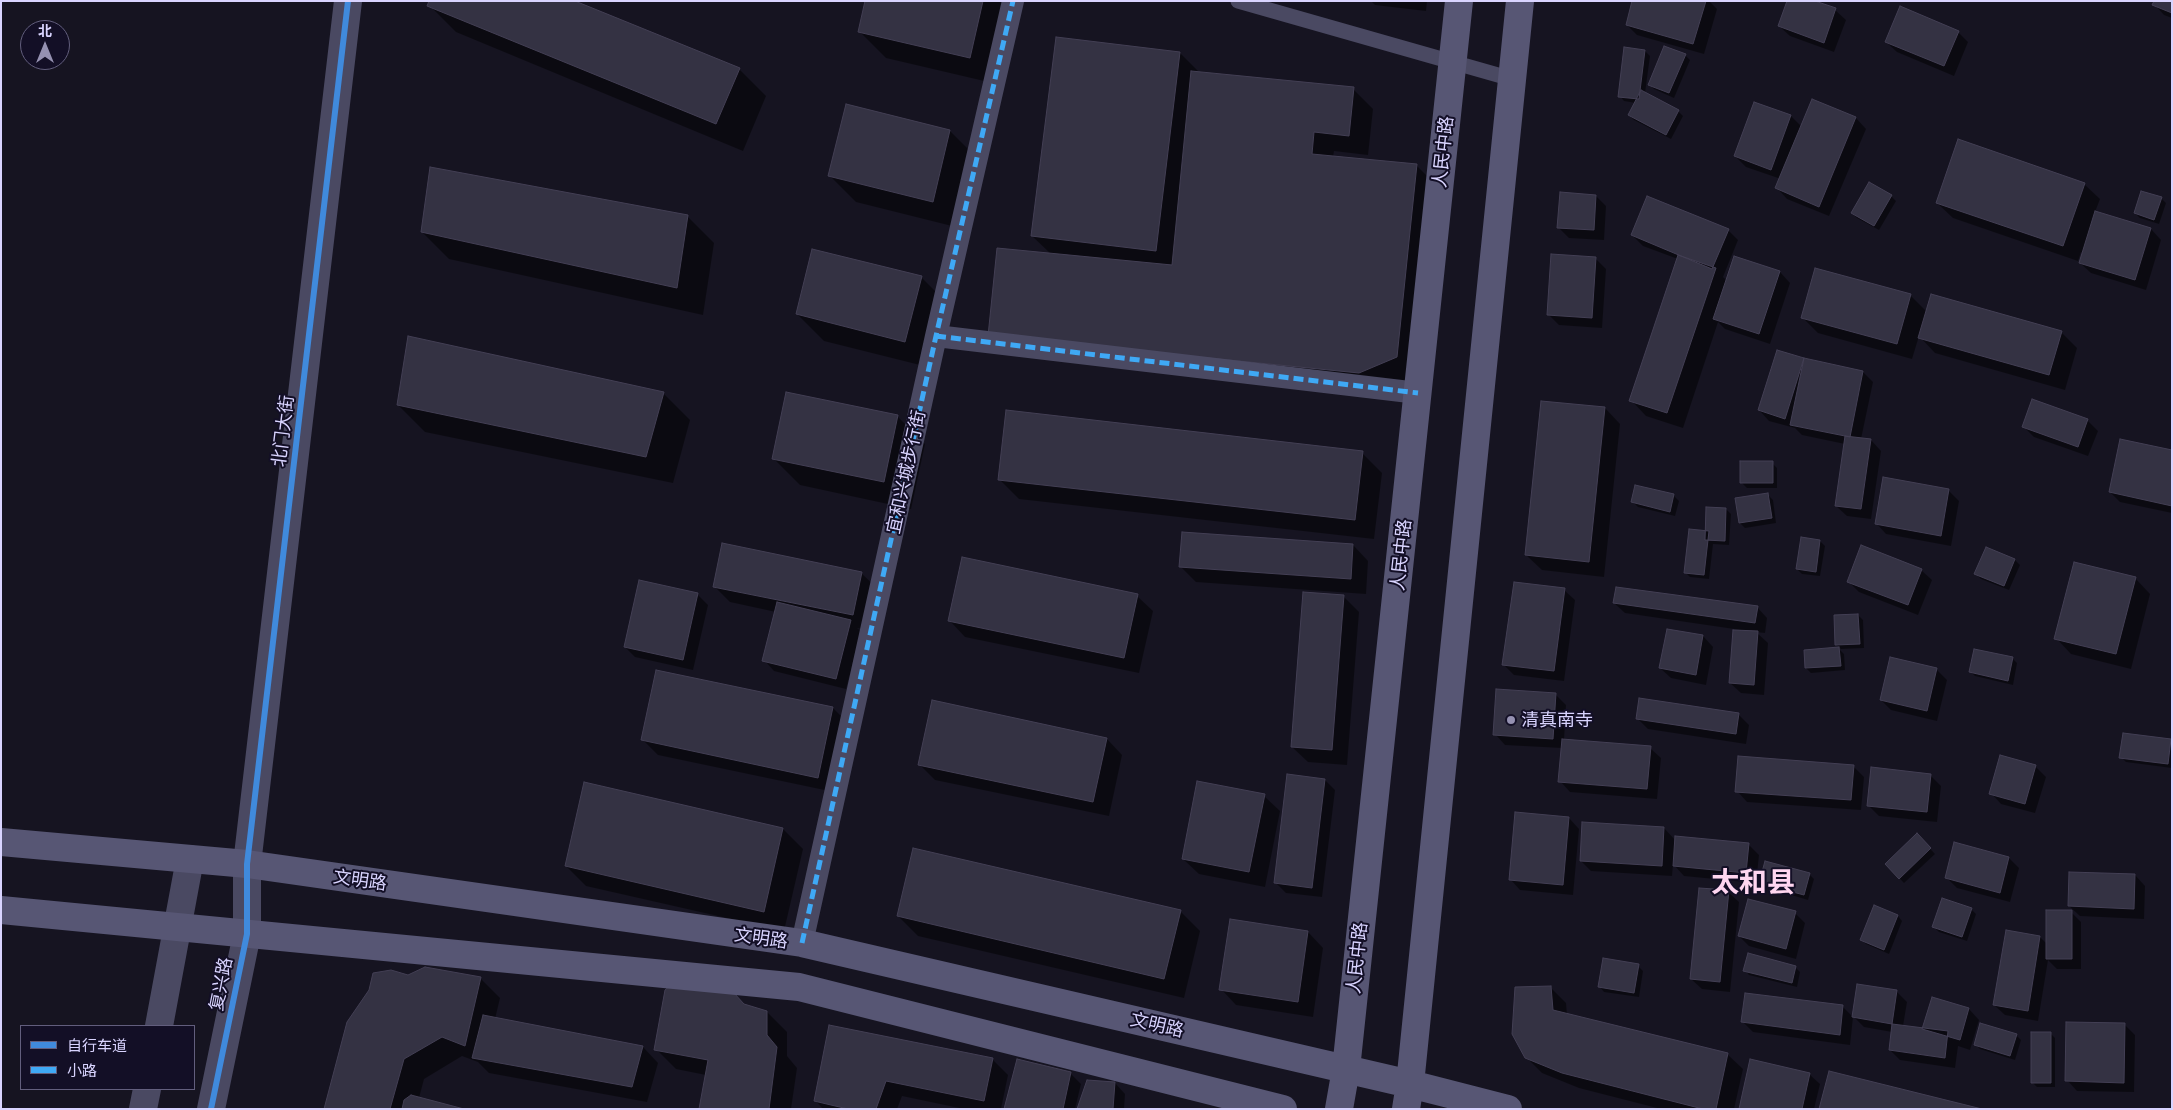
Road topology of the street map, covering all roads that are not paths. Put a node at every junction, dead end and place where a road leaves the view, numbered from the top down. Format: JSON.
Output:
{"nodes":[{"id":1,"x":348,"y":1,"type":"edge"},
{"id":2,"x":1013,"y":1,"type":"edge"},
{"id":3,"x":1238,"y":1,"type":"edge"},
{"id":4,"x":1459,"y":1,"type":"edge"},
{"id":5,"x":1520,"y":1,"type":"edge"},
{"id":6,"x":1453,"y":62,"type":"junction"},
{"id":7,"x":1512,"y":79,"type":"junction"},
{"id":8,"x":936,"y":336,"type":"junction"},
{"id":9,"x":1418,"y":393,"type":"junction"},
{"id":10,"x":1,"y":842,"type":"edge"},
{"id":11,"x":190,"y":859,"type":"junction"},
{"id":12,"x":248,"y":864,"type":"junction"},
{"id":13,"x":1,"y":910,"type":"edge"},
{"id":14,"x":178,"y":926,"type":"junction"},
{"id":15,"x":246,"y":934,"type":"junction"},
{"id":16,"x":802,"y":944,"type":"junction"},
{"id":17,"x":159,"y":1025,"type":"edge"},
{"id":18,"x":1346,"y":1069,"type":"junction"},
{"id":19,"x":147,"y":1090,"type":"edge"},
{"id":20,"x":1408,"y":1096,"type":"edge"},
{"id":21,"x":143,"y":1109,"type":"edge"},
{"id":22,"x":211,"y":1109,"type":"edge"},
{"id":23,"x":1283,"y":1109,"type":"edge"},
{"id":24,"x":1339,"y":1109,"type":"edge"},
{"id":25,"x":1508,"y":1109,"type":"edge"}],
"edges":[{"from":1,"to":12,"type":"street","name":"北门大街"},
{"from":2,"to":8,"type":"street","name":"宜和兴城步行街"},
{"from":3,"to":6,"type":"lane"},
{"from":4,"to":6,"type":"main road","name":"人民中路"},
{"from":5,"to":7,"type":"main road"},
{"from":6,"to":7,"type":"lane"},
{"from":6,"to":9,"type":"main road","name":"人民中路"},
{"from":7,"to":20,"type":"main road"},
{"from":8,"to":9,"type":"street"},
{"from":8,"to":16,"type":"street","name":"宜和兴城步行街"},
{"from":9,"to":18,"type":"main road","name":"人民中路"},
{"from":10,"to":11,"type":"main road","name":"文明路"},
{"from":11,"to":12,"type":"main road","name":"文明路"},
{"from":11,"to":14,"type":"street"},
{"from":12,"to":15,"type":"street","name":"复兴路"},
{"from":12,"to":16,"type":"main road","name":"文明路"},
{"from":13,"to":14,"type":"main road"},
{"from":14,"to":15,"type":"main road"},
{"from":14,"to":17,"type":"street"},
{"from":15,"to":22,"type":"street","name":"复兴路"},
{"from":15,"to":23,"type":"main road"},
{"from":16,"to":18,"type":"main road","name":"文明路"},
{"from":18,"to":20,"type":"main road","name":"文明路"},
{"from":18,"to":24,"type":"main road","name":"人民中路"},
{"from":19,"to":21,"type":"street"},
{"from":20,"to":25,"type":"main road","name":"文明路"}]}
